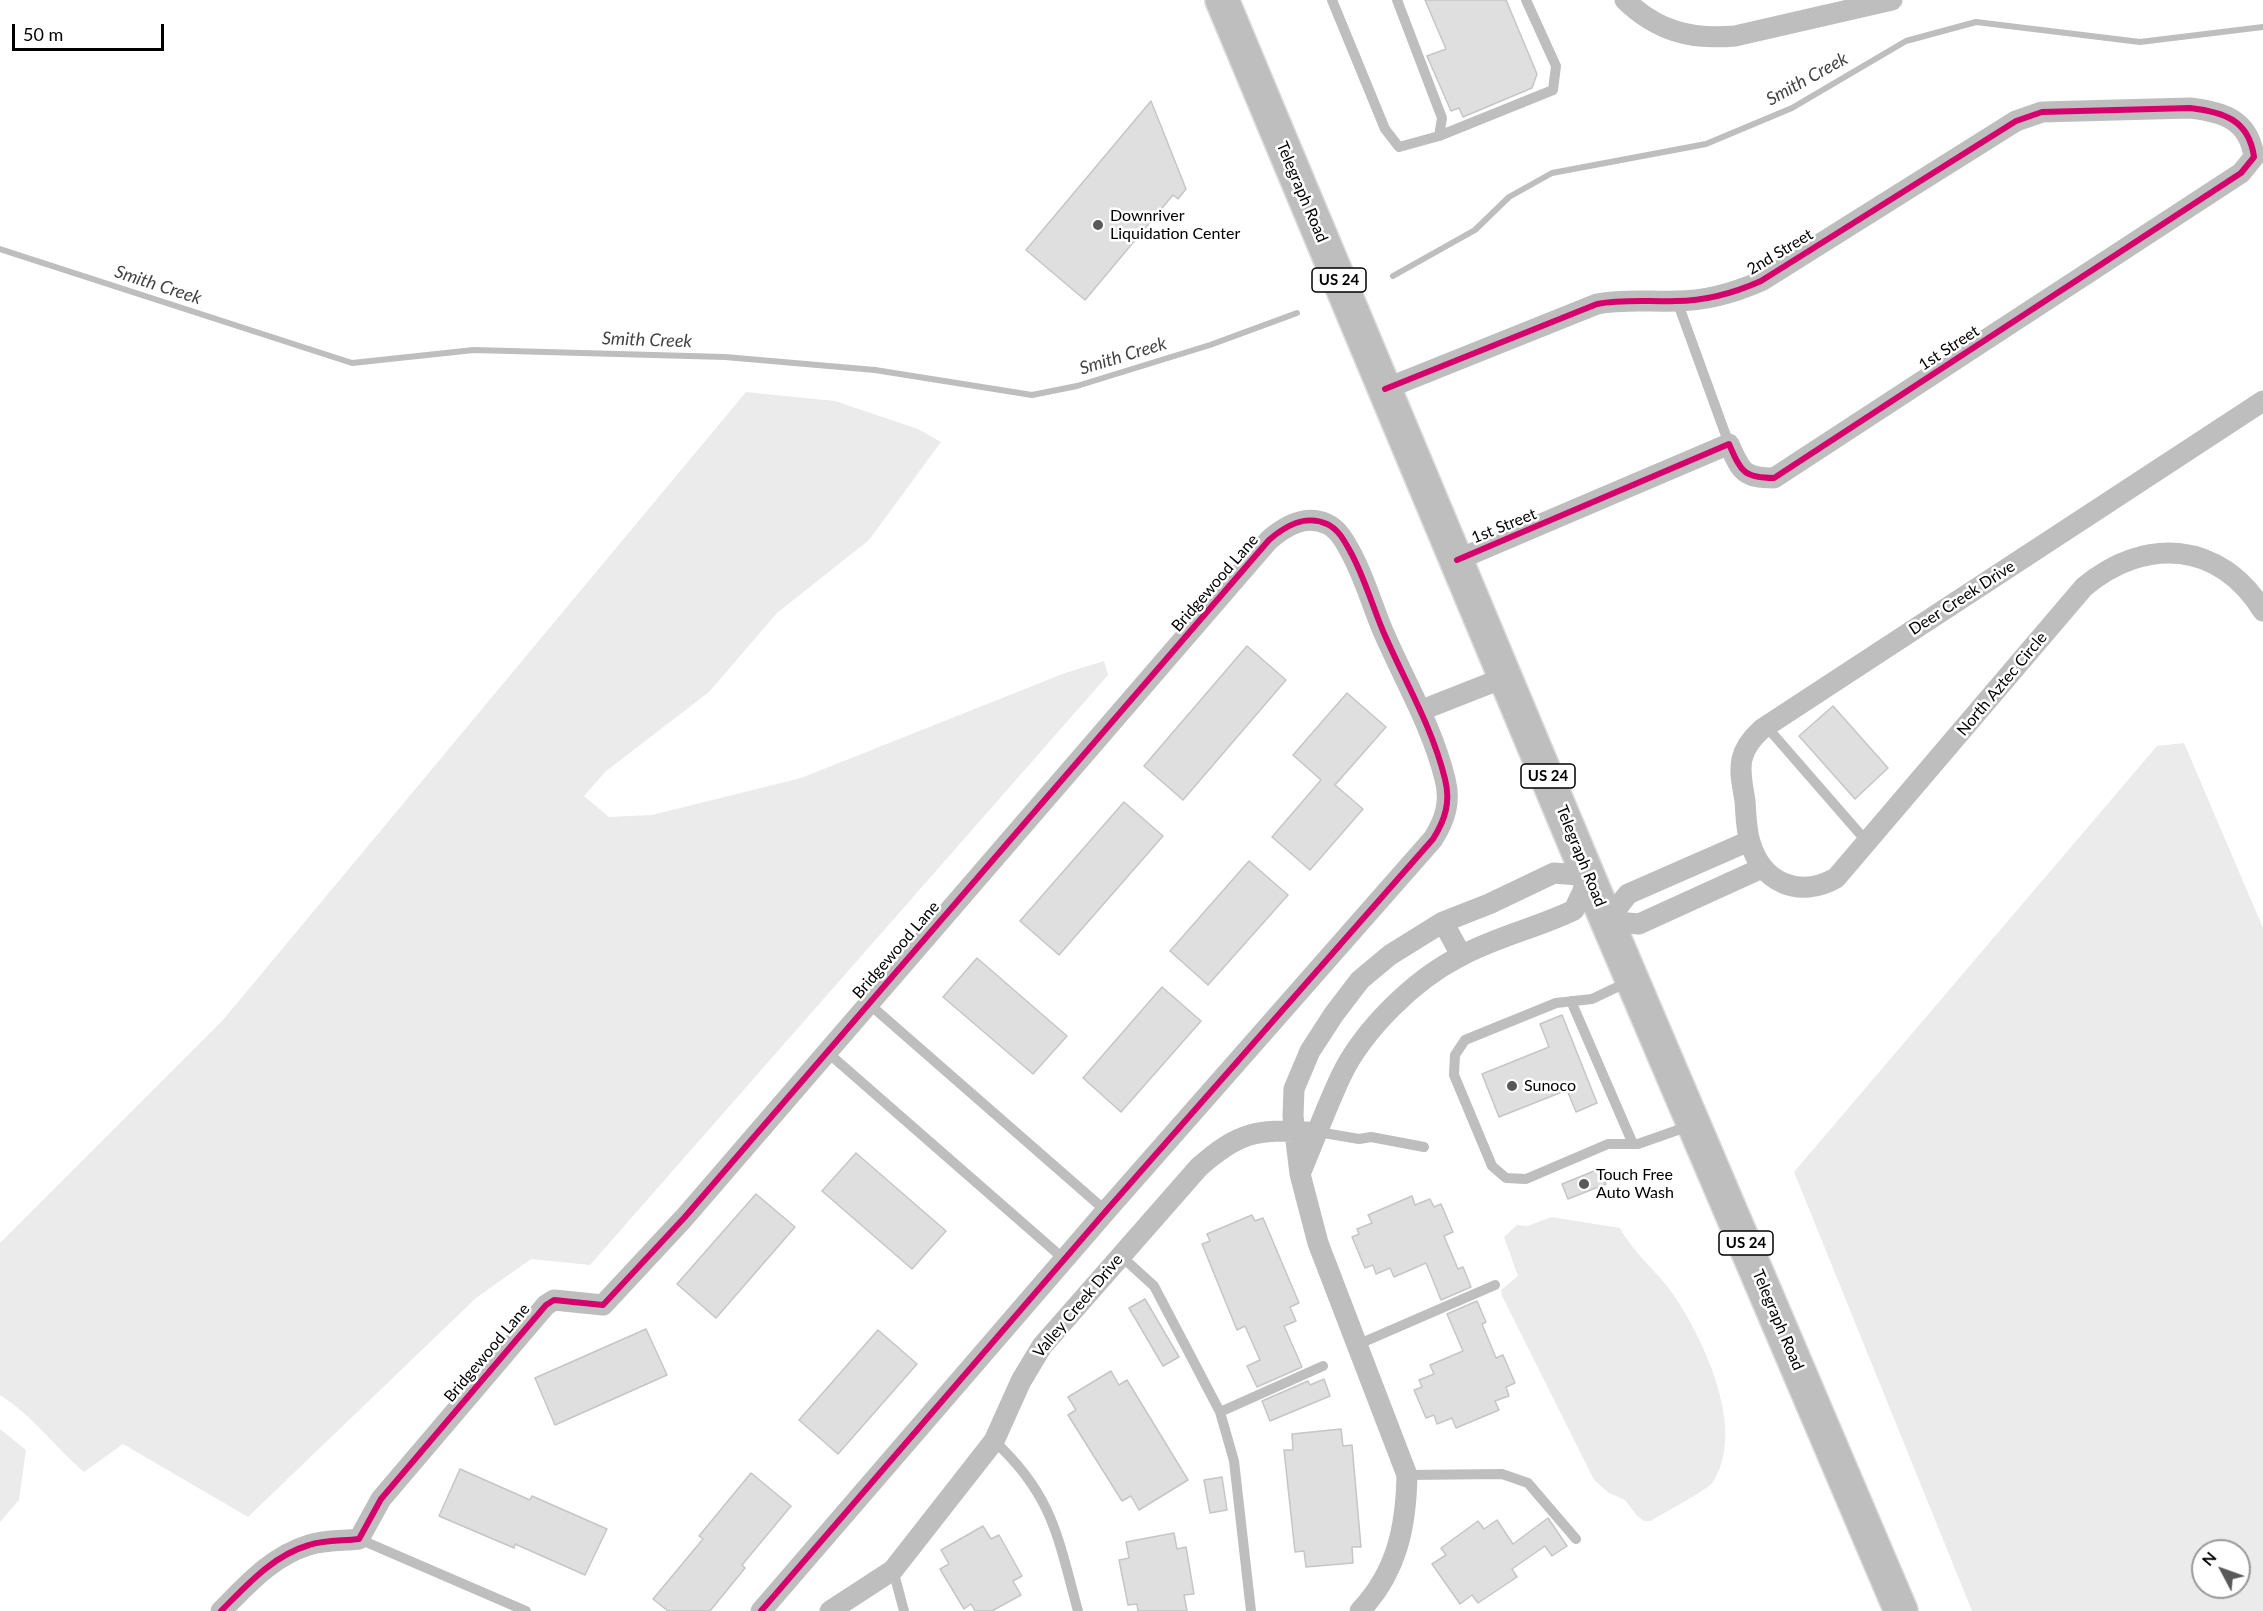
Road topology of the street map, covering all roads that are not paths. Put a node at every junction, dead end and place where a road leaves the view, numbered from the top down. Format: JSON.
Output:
{"nodes":[{"id":1,"x":1332,"y":0,"type":"edge"},
{"id":2,"x":1397,"y":0,"type":"edge"},
{"id":3,"x":1526,"y":0,"type":"edge"},
{"id":4,"x":1625,"y":0,"type":"edge"},
{"id":5,"x":1892,"y":0,"type":"edge"},
{"id":6,"x":1224,"y":1,"type":"edge"},
{"id":7,"x":2062,"y":111,"type":"joint"},
{"id":8,"x":1439,"y":136,"type":"junction"},
{"id":9,"x":1677,"y":301,"type":"junction"},
{"id":10,"x":1385,"y":389,"type":"junction"},
{"id":11,"x":2263,"y":401,"type":"edge"},
{"id":12,"x":1729,"y":444,"type":"junction"},
{"id":13,"x":1457,"y":560,"type":"junction"},
{"id":14,"x":2263,"y":611,"type":"edge"},
{"id":15,"x":1506,"y":677,"type":"junction"},
{"id":16,"x":1422,"y":710,"type":"junction"},
{"id":17,"x":1766,"y":726,"type":"junction"},
{"id":18,"x":1749,"y":841,"type":"junction"},
{"id":19,"x":1867,"y":842,"type":"junction"},
{"id":20,"x":1762,"y":868,"type":"junction"},
{"id":21,"x":1590,"y":876,"type":"junction"},
{"id":22,"x":1607,"y":921,"type":"junction"},
{"id":23,"x":1443,"y":922,"type":"junction"},
{"id":24,"x":1461,"y":955,"type":"junction"},
{"id":25,"x":1633,"y":980,"type":"junction"},
{"id":26,"x":1571,"y":1001,"type":"junction"},
{"id":27,"x":868,"y":1003,"type":"junction"},
{"id":28,"x":827,"y":1052,"type":"junction"},
{"id":29,"x":1695,"y":1124,"type":"junction"},
{"id":30,"x":1295,"y":1131,"type":"junction"},
{"id":31,"x":1318,"y":1132,"type":"junction"},
{"id":32,"x":1633,"y":1144,"type":"junction"},
{"id":33,"x":1424,"y":1147,"type":"dead end"},
{"id":34,"x":1300,"y":1174,"type":"junction"},
{"id":35,"x":1106,"y":1211,"type":"junction"},
{"id":36,"x":1121,"y":1256,"type":"junction"},
{"id":37,"x":1065,"y":1260,"type":"junction"},
{"id":38,"x":1495,"y":1285,"type":"dead end"},
{"id":39,"x":1359,"y":1344,"type":"junction"},
{"id":40,"x":1323,"y":1366,"type":"dead end"},
{"id":41,"x":1221,"y":1412,"type":"junction"},
{"id":42,"x":994,"y":1442,"type":"junction"},
{"id":43,"x":1407,"y":1475,"type":"junction"},
{"id":44,"x":359,"y":1539,"type":"junction"},
{"id":45,"x":1576,"y":1539,"type":"dead end"},
{"id":46,"x":893,"y":1569,"type":"junction"},
{"id":47,"x":220,"y":1611,"type":"edge"},
{"id":48,"x":526,"y":1611,"type":"edge"},
{"id":49,"x":761,"y":1611,"type":"edge"},
{"id":50,"x":830,"y":1611,"type":"edge"},
{"id":51,"x":904,"y":1611,"type":"edge"},
{"id":52,"x":1078,"y":1611,"type":"edge"},
{"id":53,"x":1251,"y":1611,"type":"edge"},
{"id":54,"x":1360,"y":1611,"type":"edge"},
{"id":55,"x":1901,"y":1611,"type":"edge"}],
"edges":[{"from":1,"to":8,"type":"lane"},
{"from":2,"to":8,"type":"lane"},
{"from":3,"to":8,"type":"lane"},
{"from":4,"to":5,"type":"street"},
{"from":6,"to":10,"type":"main road","name":"Telegraph Road","number":"US 24"},
{"from":7,"to":9,"type":"street","name":"2nd Street"},
{"from":7,"to":12,"type":"street","name":"1st Street"},
{"from":9,"to":10,"type":"street","name":"2nd Street"},
{"from":9,"to":12,"type":"lane","name":"1st Street"},
{"from":10,"to":13,"type":"main road","name":"Telegraph Road","number":"US 24"},
{"from":11,"to":17,"type":"street","name":"Deer Creek Drive"},
{"from":12,"to":13,"type":"street","name":"1st Street"},
{"from":13,"to":15,"type":"main road","name":"Telegraph Road","number":"US 24"},
{"from":14,"to":19,"type":"street","name":"North Aztec Circle"},
{"from":15,"to":16,"type":"street"},
{"from":15,"to":21,"type":"main road","name":"Telegraph Road","number":"US 24"},
{"from":16,"to":27,"type":"street","name":"Bridgewood Lane"},
{"from":16,"to":35,"type":"street","name":"Bridgewood Lane"},
{"from":17,"to":18,"type":"street","name":"Deer Creek Drive"},
{"from":17,"to":19,"type":"lane"},
{"from":18,"to":20,"type":"street","name":"Deer Creek Drive"},
{"from":18,"to":22,"type":"street"},
{"from":19,"to":20,"type":"street","name":"North Aztec Circle"},
{"from":20,"to":22,"type":"street"},
{"from":21,"to":22,"type":"main road","name":"Telegraph Road","number":"US 24"},
{"from":21,"to":23,"type":"street"},
{"from":21,"to":24,"type":"street"},
{"from":22,"to":25,"type":"main road","name":"Telegraph Road","number":"US 24"},
{"from":23,"to":24,"type":"street"},
{"from":23,"to":30,"type":"street"},
{"from":24,"to":31,"type":"street"},
{"from":25,"to":26,"type":"lane"},
{"from":25,"to":29,"type":"main road","name":"Telegraph Road","number":"US 24"},
{"from":26,"to":32,"type":"lane"},
{"from":26,"to":32,"type":"lane"},
{"from":27,"to":28,"type":"street","name":"Bridgewood Lane"},
{"from":27,"to":35,"type":"lane"},
{"from":28,"to":37,"type":"lane"},
{"from":28,"to":44,"type":"street","name":"Bridgewood Lane"},
{"from":29,"to":32,"type":"lane"},
{"from":29,"to":55,"type":"main road","name":"Telegraph Road","number":"US 24"},
{"from":30,"to":31,"type":"street","name":"Valley Creek Drive"},
{"from":30,"to":34,"type":"street"},
{"from":30,"to":36,"type":"street","name":"Valley Creek Drive"},
{"from":31,"to":33,"type":"lane"},
{"from":31,"to":34,"type":"street"},
{"from":34,"to":39,"type":"street"},
{"from":35,"to":37,"type":"street","name":"Bridgewood Lane"},
{"from":36,"to":41,"type":"lane"},
{"from":36,"to":42,"type":"street","name":"Valley Creek Drive"},
{"from":37,"to":49,"type":"street","name":"Bridgewood Lane"},
{"from":38,"to":39,"type":"lane"},
{"from":39,"to":43,"type":"street"},
{"from":40,"to":41,"type":"lane"},
{"from":41,"to":53,"type":"lane"},
{"from":42,"to":46,"type":"street","name":"Valley Creek Drive"},
{"from":42,"to":52,"type":"lane"},
{"from":43,"to":45,"type":"lane"},
{"from":43,"to":54,"type":"street"},
{"from":44,"to":47,"type":"street"},
{"from":44,"to":48,"type":"lane"},
{"from":46,"to":50,"type":"street","name":"Valley Creek Drive"},
{"from":46,"to":51,"type":"lane"}]}
